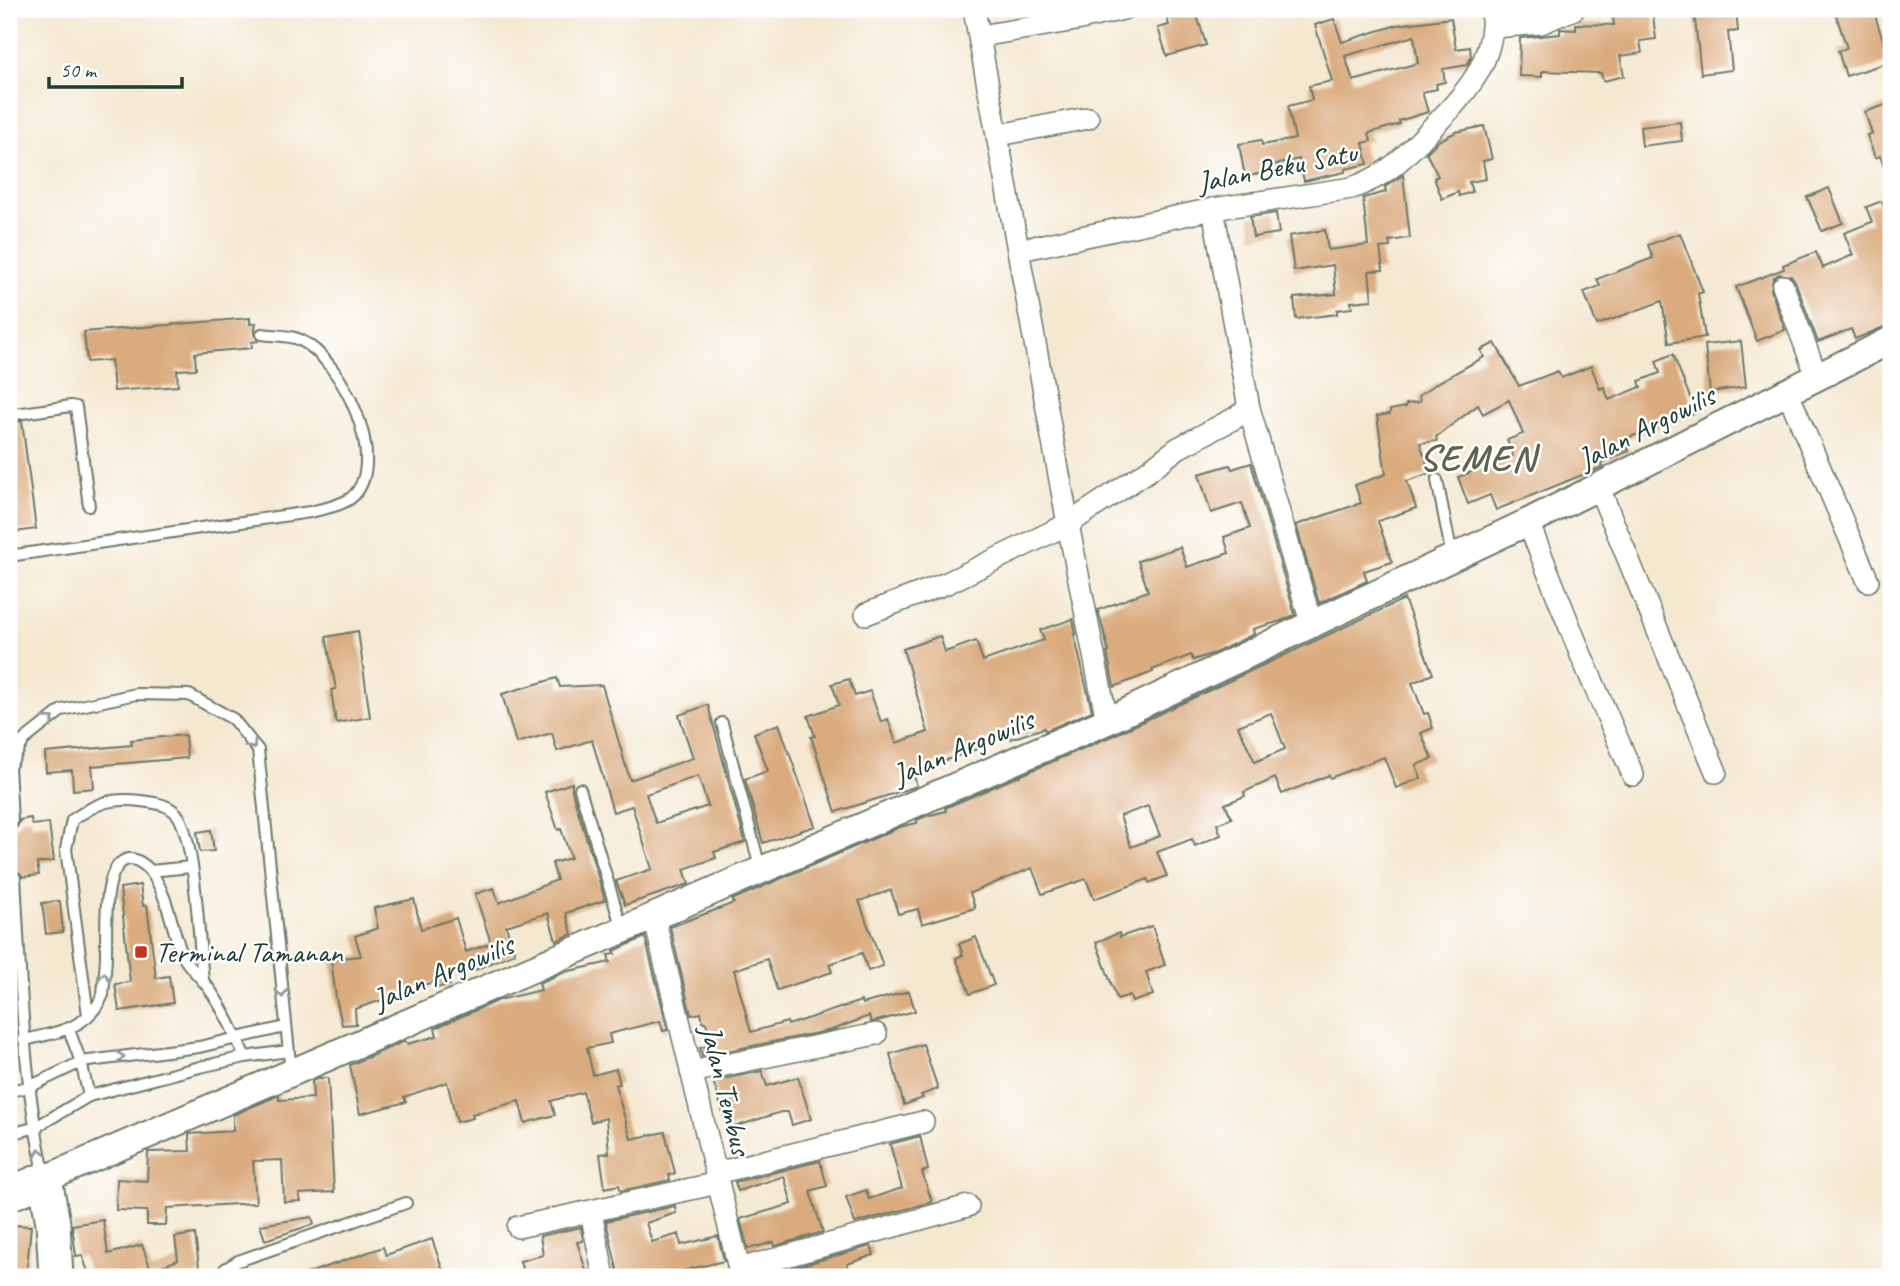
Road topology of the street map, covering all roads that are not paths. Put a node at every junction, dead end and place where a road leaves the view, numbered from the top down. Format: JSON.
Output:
{"nodes":[{"id":1,"x":974,"y":9,"type":"edge"},
{"id":2,"x":1123,"y":9,"type":"edge"},
{"id":3,"x":1574,"y":9,"type":"edge"},
{"id":4,"x":1493,"y":18,"type":"edge"},
{"id":5,"x":980,"y":36,"type":"junction"},
{"id":6,"x":1088,"y":118,"type":"dead end"},
{"id":7,"x":999,"y":135,"type":"junction"},
{"id":8,"x":1213,"y":209,"type":"junction"},
{"id":9,"x":1020,"y":250,"type":"junction"},
{"id":10,"x":1783,"y":286,"type":"dead end"},
{"id":11,"x":262,"y":334,"type":"dead end"},
{"id":12,"x":1891,"y":340,"type":"edge"},
{"id":13,"x":1817,"y":377,"type":"junction"},
{"id":14,"x":1786,"y":393,"type":"junction"},
{"id":15,"x":1249,"y":408,"type":"junction"},
{"id":16,"x":9,"y":415,"type":"edge"},
{"id":17,"x":1437,"y":480,"type":"dead end"},
{"id":18,"x":1599,"y":488,"type":"junction"},
{"id":19,"x":89,"y":506,"type":"dead end"},
{"id":20,"x":1528,"y":523,"type":"junction"},
{"id":21,"x":1068,"y":524,"type":"junction"},
{"id":22,"x":9,"y":556,"type":"edge"},
{"id":23,"x":1453,"y":558,"type":"junction"},
{"id":24,"x":1868,"y":581,"type":"dead end"},
{"id":25,"x":866,"y":614,"type":"dead end"},
{"id":26,"x":1312,"y":626,"type":"junction"},
{"id":27,"x":1107,"y":721,"type":"junction"},
{"id":28,"x":722,"y":723,"type":"dead end"},
{"id":29,"x":1716,"y":772,"type":"dead end"},
{"id":30,"x":1633,"y":775,"type":"dead end"},
{"id":31,"x":580,"y":789,"type":"dead end"},
{"id":32,"x":12,"y":821,"type":"dead end"},
{"id":33,"x":191,"y":867,"type":"junction"},
{"id":34,"x":150,"y":871,"type":"junction"},
{"id":35,"x":761,"y":871,"type":"junction"},
{"id":36,"x":15,"y":878,"type":"dead end"},
{"id":37,"x":654,"y":917,"type":"junction"},
{"id":38,"x":13,"y":931,"type":"edge"},
{"id":39,"x":623,"y":932,"type":"junction"},
{"id":40,"x":203,"y":981,"type":"junction"},
{"id":41,"x":88,"y":1015,"type":"junction"},
{"id":42,"x":285,"y":1027,"type":"junction"},
{"id":43,"x":69,"y":1030,"type":"junction"},
{"id":44,"x":876,"y":1034,"type":"dead end"},
{"id":45,"x":237,"y":1038,"type":"junction"},
{"id":46,"x":24,"y":1041,"type":"junction"},
{"id":47,"x":245,"y":1057,"type":"junction"},
{"id":48,"x":81,"y":1062,"type":"junction"},
{"id":49,"x":289,"y":1062,"type":"junction"},
{"id":50,"x":691,"y":1072,"type":"junction"},
{"id":51,"x":29,"y":1087,"type":"junction"},
{"id":52,"x":9,"y":1091,"type":"edge"},
{"id":53,"x":89,"y":1096,"type":"junction"},
{"id":54,"x":923,"y":1122,"type":"dead end"},
{"id":55,"x":34,"y":1128,"type":"junction"},
{"id":56,"x":9,"y":1134,"type":"edge"},
{"id":57,"x":717,"y":1178,"type":"junction"},
{"id":58,"x":45,"y":1179,"type":"junction"},
{"id":59,"x":9,"y":1195,"type":"edge"},
{"id":60,"x":406,"y":1203,"type":"dead end"},
{"id":61,"x":968,"y":1206,"type":"dead end"},
{"id":62,"x":591,"y":1212,"type":"junction"},
{"id":63,"x":518,"y":1227,"type":"dead end"},
{"id":64,"x":740,"y":1273,"type":"edge"},
{"id":65,"x":56,"y":1277,"type":"edge"},
{"id":66,"x":222,"y":1277,"type":"edge"},
{"id":67,"x":604,"y":1277,"type":"edge"}],
"edges":[{"from":1,"to":5,"type":"street"},
{"from":2,"to":5,"type":"street"},
{"from":3,"to":4,"type":"street"},
{"from":4,"to":8,"type":"street","name":"Jalan Beku Satu"},
{"from":5,"to":7,"type":"street"},
{"from":6,"to":7,"type":"street"},
{"from":7,"to":9,"type":"street"},
{"from":8,"to":9,"type":"street","name":"Jalan Beku Satu"},
{"from":8,"to":15,"type":"street"},
{"from":9,"to":21,"type":"street"},
{"from":10,"to":13,"type":"street"},
{"from":11,"to":22,"type":"lane"},
{"from":12,"to":13,"type":"street","name":"Jalan Argowilis"},
{"from":13,"to":14,"type":"street","name":"Jalan Argowilis"},
{"from":14,"to":18,"type":"street","name":"Jalan Argowilis"},
{"from":14,"to":24,"type":"street"},
{"from":15,"to":21,"type":"street"},
{"from":15,"to":26,"type":"street"},
{"from":16,"to":19,"type":"lane"},
{"from":17,"to":23,"type":"lane"},
{"from":18,"to":20,"type":"street","name":"Jalan Argowilis"},
{"from":18,"to":29,"type":"street"},
{"from":20,"to":23,"type":"street","name":"Jalan Argowilis"},
{"from":20,"to":30,"type":"street"},
{"from":21,"to":25,"type":"street"},
{"from":21,"to":27,"type":"street"},
{"from":23,"to":26,"type":"street","name":"Jalan Argowilis"},
{"from":26,"to":27,"type":"street","name":"Jalan Argowilis"},
{"from":27,"to":35,"type":"street","name":"Jalan Argowilis"},
{"from":28,"to":35,"type":"lane"},
{"from":31,"to":39,"type":"lane"},
{"from":32,"to":42,"type":"lane","one_way":true},
{"from":33,"to":34,"type":"lane"},
{"from":33,"to":40,"type":"lane"},
{"from":33,"to":41,"type":"lane"},
{"from":34,"to":40,"type":"lane"},
{"from":41,"to":34,"type":"lane","one_way":true},
{"from":35,"to":37,"type":"street","name":"Jalan Argowilis"},
{"from":36,"to":38,"type":"lane"},
{"from":37,"to":39,"type":"street","name":"Jalan Argowilis"},
{"from":37,"to":50,"type":"street","name":"Jalan Tembus"},
{"from":38,"to":46,"type":"lane"},
{"from":39,"to":49,"type":"street","name":"Jalan Argowilis"},
{"from":40,"to":45,"type":"lane"},
{"from":41,"to":43,"type":"lane"},
{"from":42,"to":45,"type":"lane"},
{"from":42,"to":49,"type":"lane"},
{"from":43,"to":46,"type":"lane"},
{"from":43,"to":48,"type":"lane"},
{"from":44,"to":50,"type":"street"},
{"from":45,"to":47,"type":"lane"},
{"from":48,"to":45,"type":"lane","one_way":true},
{"from":46,"to":51,"type":"lane"},
{"from":47,"to":49,"type":"lane"},
{"from":47,"to":53,"type":"lane"},
{"from":48,"to":51,"type":"lane"},
{"from":48,"to":53,"type":"lane"},
{"from":49,"to":58,"type":"street","name":"Jalan Argowilis"},
{"from":50,"to":57,"type":"street","name":"Jalan Tembus"},
{"from":51,"to":52,"type":"lane"},
{"from":51,"to":55,"type":"lane"},
{"from":53,"to":55,"type":"lane"},
{"from":54,"to":57,"type":"street"},
{"from":55,"to":56,"type":"lane"},
{"from":58,"to":55,"type":"lane","one_way":true},
{"from":57,"to":62,"type":"street"},
{"from":57,"to":64,"type":"street","name":"Jalan Tembus"},
{"from":58,"to":59,"type":"highway"},
{"from":58,"to":65,"type":"highway"},
{"from":60,"to":66,"type":"lane"},
{"from":61,"to":64,"type":"street"},
{"from":62,"to":63,"type":"street"},
{"from":62,"to":67,"type":"street"}]}
